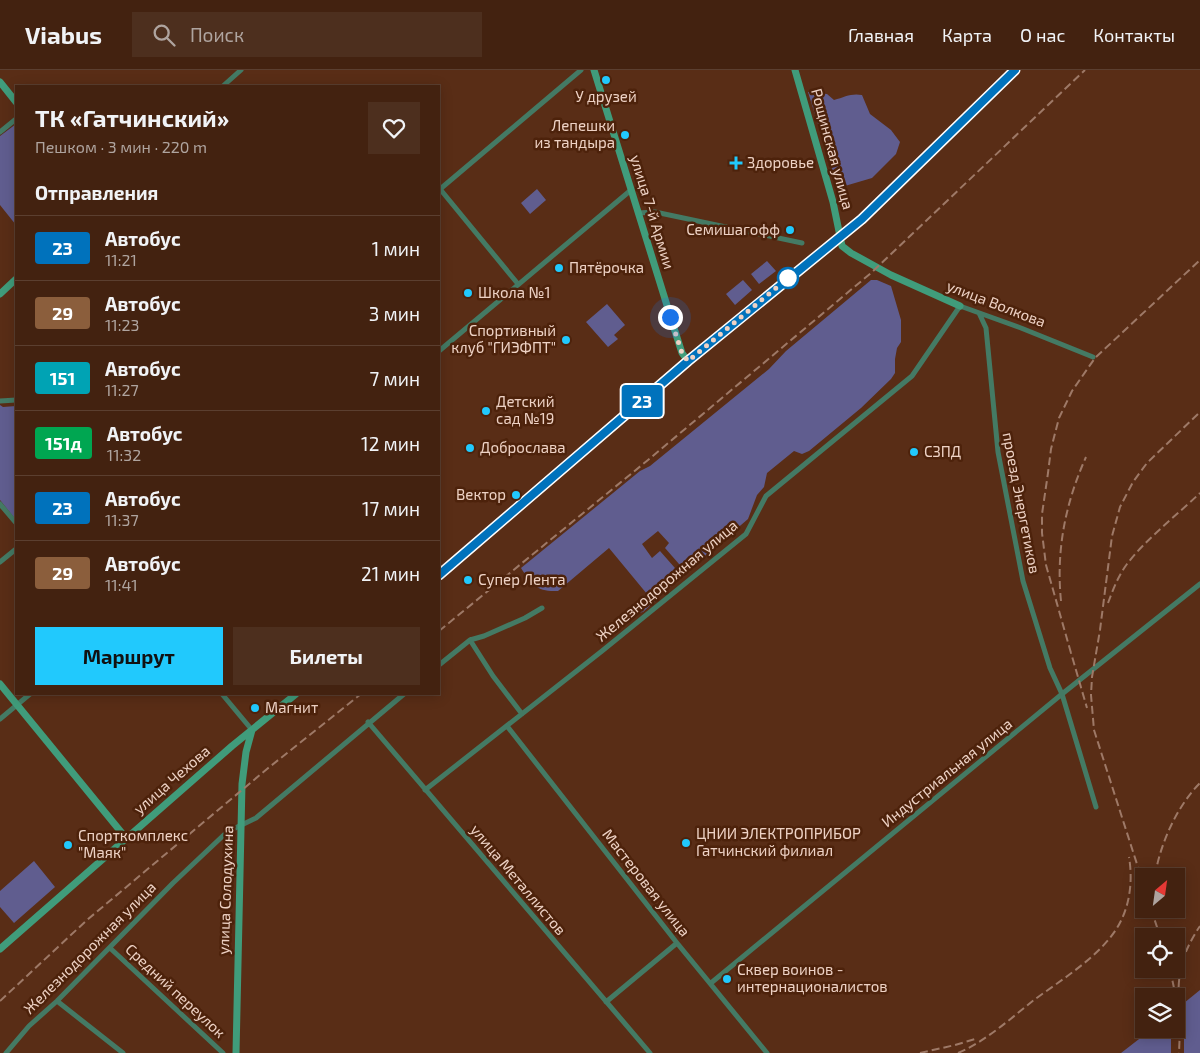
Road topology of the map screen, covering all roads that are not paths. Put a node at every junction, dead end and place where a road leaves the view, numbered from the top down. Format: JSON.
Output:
{"nodes":[{"id":1,"x":240,"y":70,"type":"edge"},
{"id":2,"x":580,"y":70,"type":"edge"},
{"id":3,"x":594,"y":70,"type":"edge"},
{"id":4,"x":795,"y":70,"type":"edge"},
{"id":5,"x":1015,"y":70,"type":"edge"},
{"id":6,"x":0,"y":82,"type":"edge"},
{"id":7,"x":224,"y":85,"type":"edge"},
{"id":8,"x":15,"y":101,"type":"edge"},
{"id":9,"x":15,"y":120,"type":"edge"},
{"id":10,"x":0,"y":132,"type":"edge"},
{"id":11,"x":440,"y":189,"type":"edge"},
{"id":12,"x":631,"y":190,"type":"junction"},
{"id":13,"x":440,"y":191,"type":"edge"},
{"id":14,"x":638,"y":213,"type":"junction"},
{"id":15,"x":840,"y":236,"type":"junction"},
{"id":16,"x":802,"y":243,"type":"dead end"},
{"id":17,"x":15,"y":280,"type":"edge"},
{"id":18,"x":518,"y":284,"type":"junction"},
{"id":19,"x":0,"y":294,"type":"edge"},
{"id":20,"x":960,"y":306,"type":"junction"},
{"id":21,"x":978,"y":313,"type":"junction"},
{"id":22,"x":440,"y":349,"type":"edge"},
{"id":23,"x":1093,"y":357,"type":"dead end"},
{"id":24,"x":688,"y":361,"type":"junction"},
{"id":25,"x":15,"y":400,"type":"edge"},
{"id":26,"x":0,"y":401,"type":"edge"},
{"id":27,"x":0,"y":504,"type":"edge"},
{"id":28,"x":15,"y":522,"type":"edge"},
{"id":29,"x":15,"y":549,"type":"edge"},
{"id":30,"x":0,"y":562,"type":"edge"},
{"id":31,"x":440,"y":574,"type":"edge"},
{"id":32,"x":1200,"y":584,"type":"edge"},
{"id":33,"x":542,"y":608,"type":"dead end"},
{"id":34,"x":470,"y":640,"type":"junction"},
{"id":35,"x":440,"y":664,"type":"edge"},
{"id":36,"x":0,"y":684,"type":"edge"},
{"id":37,"x":1062,"y":694,"type":"junction"},
{"id":38,"x":29,"y":695,"type":"edge"},
{"id":39,"x":223,"y":695,"type":"edge"},
{"id":40,"x":295,"y":695,"type":"edge"},
{"id":41,"x":403,"y":695,"type":"edge"},
{"id":42,"x":17,"y":705,"type":"junction"},
{"id":43,"x":522,"y":714,"type":"junction"},
{"id":44,"x":0,"y":719,"type":"edge"},
{"id":45,"x":368,"y":722,"type":"junction"},
{"id":46,"x":507,"y":726,"type":"junction"},
{"id":47,"x":252,"y":730,"type":"junction"},
{"id":48,"x":236,"y":743,"type":"junction"},
{"id":49,"x":246,"y":752,"type":"junction"},
{"id":50,"x":425,"y":790,"type":"junction"},
{"id":51,"x":1096,"y":807,"type":"dead end"},
{"id":52,"x":242,"y":825,"type":"junction"},
{"id":53,"x":126,"y":838,"type":"junction"},
{"id":54,"x":677,"y":943,"type":"junction"},
{"id":55,"x":110,"y":948,"type":"junction"},
{"id":56,"x":0,"y":949,"type":"edge"},
{"id":57,"x":711,"y":983,"type":"junction"},
{"id":58,"x":57,"y":1001,"type":"junction"},
{"id":59,"x":606,"y":1002,"type":"junction"},
{"id":60,"x":6,"y":1053,"type":"edge"},
{"id":61,"x":123,"y":1053,"type":"edge"},
{"id":62,"x":223,"y":1053,"type":"edge"},
{"id":63,"x":236,"y":1053,"type":"edge"},
{"id":64,"x":650,"y":1053,"type":"edge"},
{"id":65,"x":767,"y":1053,"type":"edge"}],
"edges":[{"from":1,"to":7,"type":"street"},
{"from":2,"to":11,"type":"street"},
{"from":3,"to":12,"type":"street","name":"улица 7-й Армии"},
{"from":4,"to":15,"type":"street","name":"Рощинская улица"},
{"from":5,"to":15,"type":"street"},
{"from":6,"to":8,"type":"street"},
{"from":9,"to":10,"type":"street"},
{"from":12,"to":14,"type":"street","name":"улица 7-й Армии"},
{"from":12,"to":18,"type":"street"},
{"from":13,"to":18,"type":"street"},
{"from":14,"to":16,"type":"street"},
{"from":14,"to":24,"type":"street","name":"улица 7-й Армии"},
{"from":15,"to":20,"type":"street","name":"улица Волкова"},
{"from":15,"to":24,"type":"street"},
{"from":17,"to":19,"type":"street"},
{"from":18,"to":22,"type":"street"},
{"from":20,"to":21,"type":"street","name":"улица Волкова"},
{"from":20,"to":43,"type":"street","name":"Железнодорожная улица"},
{"from":21,"to":23,"type":"street","name":"улица Волкова"},
{"from":21,"to":37,"type":"street","name":"проезд Энергетиков"},
{"from":24,"to":31,"type":"street"},
{"from":25,"to":26,"type":"street"},
{"from":27,"to":28,"type":"street"},
{"from":29,"to":30,"type":"street"},
{"from":32,"to":37,"type":"street","name":"Индустриальная улица"},
{"from":33,"to":34,"type":"street"},
{"from":34,"to":35,"type":"street"},
{"from":34,"to":43,"type":"street"},
{"from":36,"to":42,"type":"street"},
{"from":37,"to":51,"type":"street","name":"проезд Энергетиков"},
{"from":37,"to":57,"type":"street","name":"Индустриальная улица"},
{"from":38,"to":42,"type":"street"},
{"from":39,"to":47,"type":"street"},
{"from":40,"to":47,"type":"street","name":"улица Чехова"},
{"from":41,"to":45,"type":"street","name":"Железнодорожная улица"},
{"from":42,"to":44,"type":"street"},
{"from":42,"to":53,"type":"street"},
{"from":43,"to":46,"type":"street","name":"Железнодорожная улица"},
{"from":45,"to":50,"type":"street","name":"улица Металлистов"},
{"from":45,"to":52,"type":"street","name":"Железнодорожная улица"},
{"from":46,"to":50,"type":"street","name":"Железнодорожная улица"},
{"from":46,"to":54,"type":"street","name":"Мастеровая улица"},
{"from":47,"to":48,"type":"street","name":"улица Чехова"},
{"from":47,"to":49,"type":"street","name":"улица Солодухина"},
{"from":48,"to":49,"type":"street"},
{"from":48,"to":53,"type":"street","name":"улица Чехова"},
{"from":49,"to":52,"type":"street","name":"улица Солодухина"},
{"from":50,"to":59,"type":"street","name":"улица Металлистов"},
{"from":52,"to":55,"type":"street","name":"Железнодорожная улица"},
{"from":52,"to":63,"type":"street","name":"улица Солодухина"},
{"from":53,"to":56,"type":"street","name":"улица Чехова"},
{"from":54,"to":57,"type":"street","name":"Мастеровая улица"},
{"from":54,"to":59,"type":"street"},
{"from":55,"to":58,"type":"street","name":"Железнодорожная улица"},
{"from":55,"to":62,"type":"street","name":"Средний переулок"},
{"from":57,"to":65,"type":"street","name":"Мастеровая улица"},
{"from":58,"to":60,"type":"street","name":"Железнодорожная улица"},
{"from":58,"to":61,"type":"street"},
{"from":59,"to":64,"type":"street","name":"улица Металлистов"}]}
